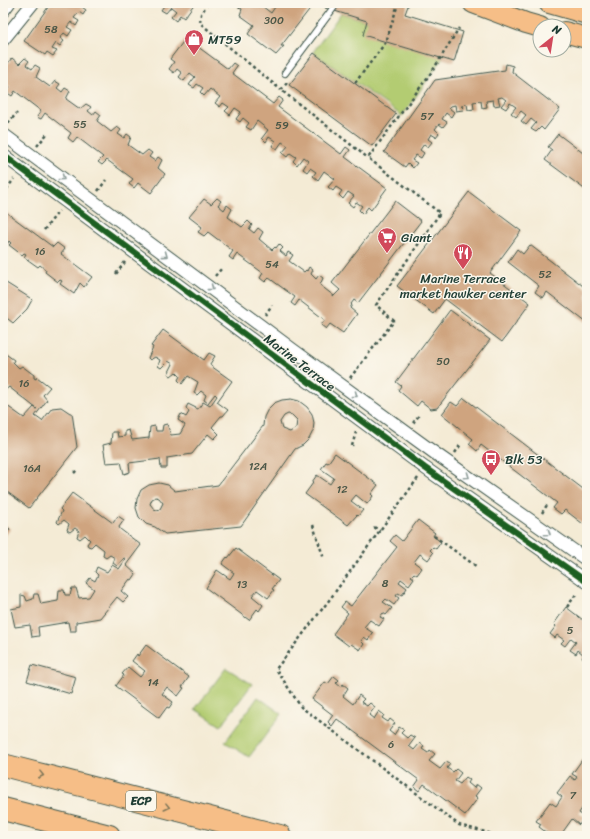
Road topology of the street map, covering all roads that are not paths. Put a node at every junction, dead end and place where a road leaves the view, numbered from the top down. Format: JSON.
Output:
{"nodes":[{"id":1,"x":9,"y":3,"type":"edge"},
{"id":2,"x":33,"y":3,"type":"edge"},
{"id":3,"x":337,"y":3,"type":"edge"},
{"id":4,"x":473,"y":3,"type":"edge"},
{"id":5,"x":549,"y":3,"type":"edge"},
{"id":6,"x":3,"y":11,"type":"edge"},
{"id":7,"x":587,"y":14,"type":"edge"},
{"id":8,"x":532,"y":24,"type":"edge"},
{"id":9,"x":572,"y":34,"type":"edge"},
{"id":10,"x":587,"y":38,"type":"edge"},
{"id":11,"x":3,"y":40,"type":"edge"},
{"id":12,"x":285,"y":73,"type":"dead end"},
{"id":13,"x":5,"y":130,"type":"edge"},
{"id":14,"x":3,"y":155,"type":"edge"},
{"id":15,"x":587,"y":560,"type":"edge"},
{"id":16,"x":587,"y":582,"type":"edge"},
{"id":17,"x":3,"y":765,"type":"edge"},
{"id":18,"x":3,"y":809,"type":"edge"},
{"id":19,"x":109,"y":836,"type":"edge"},
{"id":20,"x":280,"y":836,"type":"edge"}],
"edges":[{"from":1,"to":6,"type":"street"},
{"from":2,"to":11,"type":"street"},
{"from":3,"to":12,"type":"lane"},
{"from":4,"to":8,"type":"main road"},
{"from":5,"to":7,"type":"main road"},
{"from":9,"to":10,"type":"main road"},
{"from":13,"to":15,"type":"street","name":"Marine Terrace","one_way":true},
{"from":14,"to":16,"type":"street","name":"Marine Terrace"},
{"from":17,"to":20,"type":"highway","number":"ECP","one_way":true},
{"from":18,"to":19,"type":"highway"}]}
